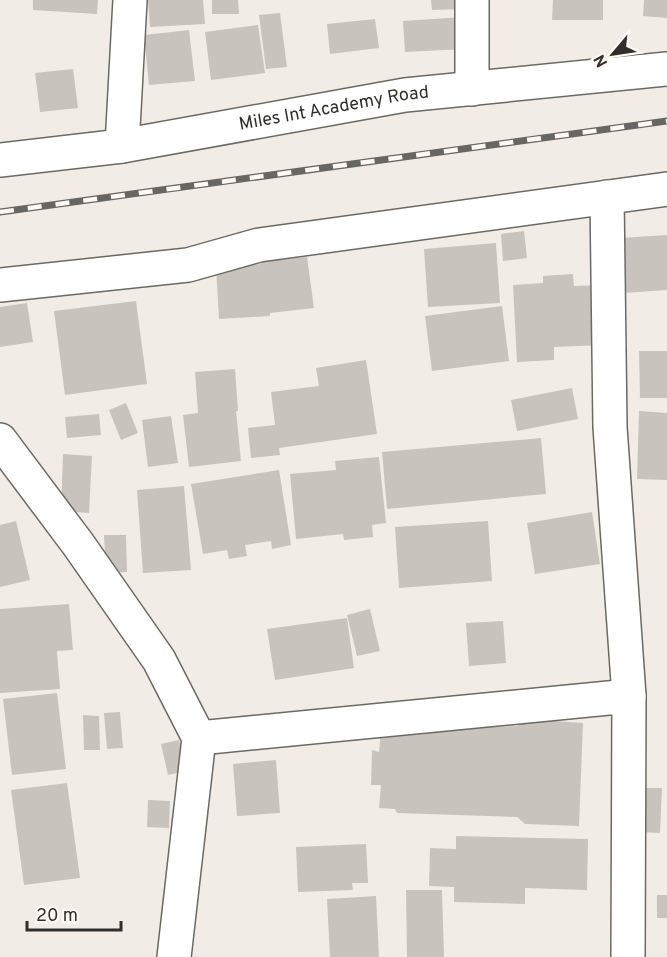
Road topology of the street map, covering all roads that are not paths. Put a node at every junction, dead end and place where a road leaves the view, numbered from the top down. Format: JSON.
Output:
{"nodes":[{"id":1,"x":130,"y":0,"type":"edge"},
{"id":2,"x":472,"y":0,"type":"edge"},
{"id":3,"x":667,"y":69,"type":"edge"},
{"id":4,"x":472,"y":89,"type":"junction"},
{"id":5,"x":122,"y":146,"type":"junction"},
{"id":6,"x":0,"y":160,"type":"edge"},
{"id":7,"x":667,"y":189,"type":"edge"},
{"id":8,"x":607,"y":197,"type":"junction"},
{"id":9,"x":0,"y":285,"type":"edge"},
{"id":10,"x":0,"y":440,"type":"edge"},
{"id":11,"x":629,"y":696,"type":"junction"},
{"id":12,"x":200,"y":738,"type":"junction"},
{"id":13,"x":174,"y":957,"type":"edge"},
{"id":14,"x":628,"y":957,"type":"edge"}],
"edges":[{"from":1,"to":5,"type":"street"},
{"from":2,"to":4,"type":"street"},
{"from":3,"to":4,"type":"street","name":"Miles Int Academy Road"},
{"from":4,"to":5,"type":"street","name":"Miles Int Academy Road"},
{"from":5,"to":6,"type":"street","name":"Miles Int Academy Road"},
{"from":7,"to":8,"type":"street"},
{"from":8,"to":9,"type":"street"},
{"from":8,"to":11,"type":"street"},
{"from":10,"to":12,"type":"street"},
{"from":11,"to":12,"type":"street"},
{"from":11,"to":14,"type":"street"},
{"from":12,"to":13,"type":"street"}]}
